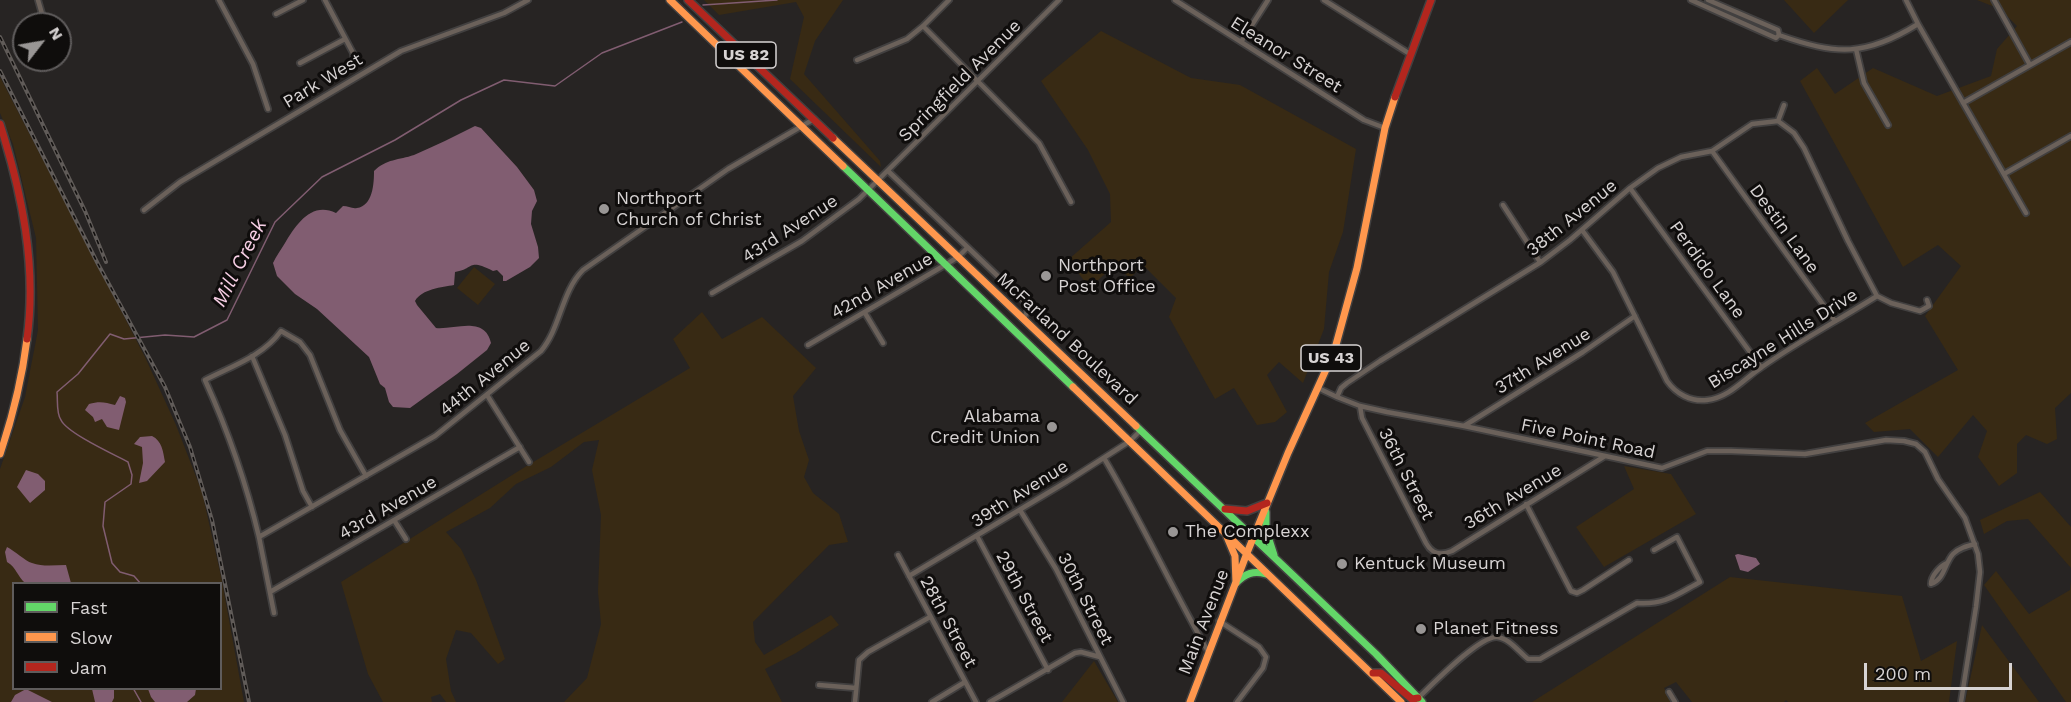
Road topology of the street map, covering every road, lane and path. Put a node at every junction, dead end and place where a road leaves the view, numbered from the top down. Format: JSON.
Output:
{"nodes":[{"id":1,"x":219,"y":0,"type":"edge"},
{"id":2,"x":303,"y":0,"type":"edge"},
{"id":3,"x":325,"y":0,"type":"edge"},
{"id":4,"x":528,"y":0,"type":"edge"},
{"id":5,"x":670,"y":0,"type":"edge"},
{"id":6,"x":688,"y":0,"type":"edge"},
{"id":7,"x":949,"y":0,"type":"edge"},
{"id":8,"x":1059,"y":0,"type":"edge"},
{"id":9,"x":1175,"y":0,"type":"edge"},
{"id":10,"x":1268,"y":0,"type":"edge"},
{"id":11,"x":1324,"y":0,"type":"edge"},
{"id":12,"x":1431,"y":0,"type":"edge"},
{"id":13,"x":1691,"y":0,"type":"edge"},
{"id":14,"x":1708,"y":0,"type":"edge"},
{"id":15,"x":1906,"y":0,"type":"edge"},
{"id":16,"x":1994,"y":0,"type":"edge"},
{"id":17,"x":1720,"y":5,"type":"junction"},
{"id":18,"x":1718,"y":11,"type":"junction"},
{"id":19,"x":276,"y":14,"type":"dead end"},
{"id":20,"x":1918,"y":24,"type":"junction"},
{"id":21,"x":923,"y":26,"type":"junction"},
{"id":22,"x":1779,"y":35,"type":"junction"},
{"id":23,"x":345,"y":39,"type":"junction"},
{"id":24,"x":1241,"y":42,"type":"junction"},
{"id":25,"x":2071,"y":42,"type":"edge"},
{"id":26,"x":1857,"y":50,"type":"junction"},
{"id":27,"x":1410,"y":54,"type":"junction"},
{"id":28,"x":857,"y":60,"type":"dead end"},
{"id":29,"x":300,"y":63,"type":"dead end"},
{"id":30,"x":354,"y":63,"type":"dead end"},
{"id":31,"x":2030,"y":65,"type":"junction"},
{"id":32,"x":978,"y":81,"type":"junction"},
{"id":33,"x":1963,"y":103,"type":"junction"},
{"id":34,"x":1784,"y":105,"type":"dead end"},
{"id":35,"x":268,"y":109,"type":"dead end"},
{"id":36,"x":814,"y":118,"type":"junction"},
{"id":37,"x":1778,"y":121,"type":"junction"},
{"id":38,"x":0,"y":124,"type":"edge"},
{"id":39,"x":1888,"y":125,"type":"dead end"},
{"id":40,"x":801,"y":127,"type":"junction"},
{"id":41,"x":1385,"y":128,"type":"junction"},
{"id":42,"x":2071,"y":136,"type":"edge"},
{"id":43,"x":1712,"y":151,"type":"junction"},
{"id":44,"x":888,"y":171,"type":"junction"},
{"id":45,"x":2004,"y":174,"type":"junction"},
{"id":46,"x":879,"y":181,"type":"junction"},
{"id":47,"x":1630,"y":188,"type":"junction"},
{"id":48,"x":868,"y":191,"type":"junction"},
{"id":49,"x":1071,"y":202,"type":"dead end"},
{"id":50,"x":1503,"y":206,"type":"dead end"},
{"id":51,"x":144,"y":210,"type":"dead end"},
{"id":52,"x":2026,"y":213,"type":"dead end"},
{"id":53,"x":1582,"y":230,"type":"junction"},
{"id":54,"x":967,"y":248,"type":"junction"},
{"id":55,"x":958,"y":256,"type":"junction"},
{"id":56,"x":1540,"y":262,"type":"junction"},
{"id":57,"x":945,"y":265,"type":"junction"},
{"id":58,"x":712,"y":293,"type":"dead end"},
{"id":59,"x":1877,"y":296,"type":"junction"},
{"id":60,"x":1927,"y":300,"type":"dead end"},
{"id":61,"x":865,"y":313,"type":"junction"},
{"id":62,"x":1635,"y":316,"type":"junction"},
{"id":63,"x":1024,"y":319,"type":"junction"},
{"id":64,"x":1835,"y":321,"type":"junction"},
{"id":65,"x":883,"y":343,"type":"dead end"},
{"id":66,"x":808,"y":345,"type":"dead end"},
{"id":67,"x":252,"y":356,"type":"junction"},
{"id":68,"x":1761,"y":367,"type":"junction"},
{"id":69,"x":1318,"y":388,"type":"junction"},
{"id":70,"x":487,"y":395,"type":"junction"},
{"id":71,"x":1337,"y":397,"type":"junction"},
{"id":72,"x":1360,"y":406,"type":"junction"},
{"id":73,"x":1464,"y":426,"type":"junction"},
{"id":74,"x":1141,"y":430,"type":"junction"},
{"id":75,"x":1130,"y":441,"type":"junction"},
{"id":76,"x":520,"y":447,"type":"junction"},
{"id":77,"x":0,"y":454,"type":"edge"},
{"id":78,"x":1605,"y":456,"type":"junction"},
{"id":79,"x":1104,"y":458,"type":"junction"},
{"id":80,"x":529,"y":462,"type":"dead end"},
{"id":81,"x":366,"y":476,"type":"junction"},
{"id":82,"x":1267,"y":503,"type":"junction"},
{"id":83,"x":1526,"y":504,"type":"junction"},
{"id":84,"x":312,"y":507,"type":"junction"},
{"id":85,"x":1222,"y":508,"type":"junction"},
{"id":86,"x":1020,"y":510,"type":"junction"},
{"id":87,"x":394,"y":520,"type":"junction"},
{"id":88,"x":1224,"y":531,"type":"junction"},
{"id":89,"x":977,"y":536,"type":"junction"},
{"id":90,"x":259,"y":537,"type":"junction"},
{"id":91,"x":1253,"y":538,"type":"junction"},
{"id":92,"x":406,"y":540,"type":"dead end"},
{"id":93,"x":1975,"y":544,"type":"junction"},
{"id":94,"x":1654,"y":550,"type":"dead end"},
{"id":95,"x":1434,"y":552,"type":"joint"},
{"id":96,"x":1247,"y":553,"type":"junction"},
{"id":97,"x":898,"y":555,"type":"dead end"},
{"id":98,"x":1276,"y":559,"type":"junction"},
{"id":99,"x":1629,"y":560,"type":"dead end"},
{"id":100,"x":1270,"y":575,"type":"junction"},
{"id":101,"x":909,"y":576,"type":"junction"},
{"id":102,"x":1236,"y":583,"type":"junction"},
{"id":103,"x":1930,"y":585,"type":"dead end"},
{"id":104,"x":270,"y":592,"type":"junction"},
{"id":105,"x":274,"y":613,"type":"dead end"},
{"id":106,"x":930,"y":617,"type":"junction"},
{"id":107,"x":1220,"y":621,"type":"junction"},
{"id":108,"x":1209,"y":653,"type":"junction"},
{"id":109,"x":1100,"y":657,"type":"junction"},
{"id":110,"x":1048,"y":670,"type":"junction"},
{"id":111,"x":1372,"y":673,"type":"junction"},
{"id":112,"x":965,"y":682,"type":"junction"},
{"id":113,"x":819,"y":686,"type":"dead end"},
{"id":114,"x":856,"y":688,"type":"junction"},
{"id":115,"x":1670,"y":692,"type":"dead end"},
{"id":116,"x":1420,"y":700,"type":"edge"},
{"id":117,"x":855,"y":702,"type":"edge"},
{"id":118,"x":932,"y":702,"type":"edge"},
{"id":119,"x":976,"y":702,"type":"edge"},
{"id":120,"x":990,"y":702,"type":"edge"},
{"id":121,"x":1123,"y":702,"type":"edge"},
{"id":122,"x":1190,"y":702,"type":"edge"},
{"id":123,"x":1237,"y":702,"type":"edge"},
{"id":124,"x":1401,"y":702,"type":"edge"},
{"id":125,"x":1675,"y":702,"type":"edge"},
{"id":126,"x":1961,"y":702,"type":"edge"}],
"edges":[{"from":1,"to":35,"type":"street"},
{"from":2,"to":19,"type":"street"},
{"from":3,"to":23,"type":"street"},
{"from":4,"to":51,"type":"street","name":"Park West"},
{"from":5,"to":40,"type":"main road","name":"McFarland Boulevard","number":"US 82"},
{"from":6,"to":36,"type":"main road","name":"McFarland Boulevard","number":"US 82"},
{"from":7,"to":21,"type":"street"},
{"from":8,"to":32,"type":"street","name":"Springfield Avenue"},
{"from":9,"to":24,"type":"street","name":"Eleanor Street"},
{"from":10,"to":24,"type":"street"},
{"from":11,"to":27,"type":"street"},
{"from":12,"to":27,"type":"main road","number":"US 43"},
{"from":13,"to":18,"type":"street"},
{"from":14,"to":17,"type":"street"},
{"from":15,"to":20,"type":"street"},
{"from":16,"to":31,"type":"street"},
{"from":17,"to":18,"type":"street"},
{"from":17,"to":22,"type":"street"},
{"from":18,"to":22,"type":"street"},
{"from":20,"to":26,"type":"street"},
{"from":20,"to":33,"type":"street"},
{"from":21,"to":28,"type":"street"},
{"from":21,"to":32,"type":"street"},
{"from":22,"to":26,"type":"street"},
{"from":23,"to":29,"type":"street"},
{"from":23,"to":30,"type":"street"},
{"from":24,"to":41,"type":"street","name":"Eleanor Street"},
{"from":25,"to":31,"type":"street"},
{"from":26,"to":39,"type":"street"},
{"from":27,"to":41,"type":"main road","number":"US 43"},
{"from":31,"to":33,"type":"street"},
{"from":32,"to":44,"type":"street","name":"Springfield Avenue"},
{"from":32,"to":49,"type":"street"},
{"from":33,"to":45,"type":"street"},
{"from":34,"to":37,"type":"street"},
{"from":36,"to":40,"type":"street","name":"44th Avenue"},
{"from":36,"to":46,"type":"main road","name":"McFarland Boulevard","number":"US 82"},
{"from":37,"to":43,"type":"street","name":"38th Avenue"},
{"from":37,"to":59,"type":"street"},
{"from":38,"to":77,"type":"main road"},
{"from":40,"to":48,"type":"main road","name":"McFarland Boulevard","number":"US 82"},
{"from":40,"to":70,"type":"street","name":"44th Avenue"},
{"from":41,"to":69,"type":"main road","number":"US 43"},
{"from":42,"to":45,"type":"street"},
{"from":43,"to":47,"type":"street","name":"38th Avenue"},
{"from":43,"to":64,"type":"street","name":"Destin Lane"},
{"from":44,"to":46,"type":"street","name":"Springfield Avenue"},
{"from":44,"to":54,"type":"street"},
{"from":45,"to":52,"type":"street"},
{"from":46,"to":48,"type":"street","name":"43rd Avenue"},
{"from":46,"to":55,"type":"main road","name":"McFarland Boulevard","number":"US 82"},
{"from":47,"to":53,"type":"street","name":"38th Avenue"},
{"from":47,"to":68,"type":"street","name":"Perdido Lane"},
{"from":48,"to":57,"type":"main road","name":"McFarland Boulevard","number":"US 82"},
{"from":48,"to":58,"type":"street","name":"43rd Avenue"},
{"from":50,"to":56,"type":"street"},
{"from":53,"to":56,"type":"street","name":"38th Avenue"},
{"from":53,"to":62,"type":"street","name":"Biscayne Hills Drive"},
{"from":54,"to":55,"type":"street","name":"42nd Avenue"},
{"from":54,"to":63,"type":"street"},
{"from":55,"to":57,"type":"street","name":"42nd Avenue"},
{"from":55,"to":63,"type":"main road","name":"McFarland Boulevard","number":"US 82"},
{"from":56,"to":71,"type":"street","name":"38th Avenue"},
{"from":57,"to":61,"type":"street","name":"42nd Avenue"},
{"from":57,"to":75,"type":"main road","name":"McFarland Boulevard","number":"US 82"},
{"from":59,"to":60,"type":"street"},
{"from":59,"to":64,"type":"street","name":"Biscayne Hills Drive"},
{"from":61,"to":65,"type":"street"},
{"from":61,"to":66,"type":"street","name":"42nd Avenue"},
{"from":62,"to":68,"type":"street","name":"Biscayne Hills Drive"},
{"from":62,"to":73,"type":"street","name":"37th Avenue"},
{"from":63,"to":74,"type":"main road","name":"McFarland Boulevard","number":"US 82"},
{"from":64,"to":68,"type":"street","name":"Biscayne Hills Drive"},
{"from":67,"to":81,"type":"street"},
{"from":67,"to":84,"type":"street"},
{"from":67,"to":90,"type":"street"},
{"from":69,"to":71,"type":"street"},
{"from":69,"to":82,"type":"main road","number":"US 43"},
{"from":70,"to":76,"type":"street"},
{"from":70,"to":81,"type":"street","name":"44th Avenue"},
{"from":71,"to":72,"type":"street","name":"Five Point Road"},
{"from":72,"to":73,"type":"street","name":"Five Point Road"},
{"from":72,"to":95,"type":"street","name":"36th Street"},
{"from":73,"to":78,"type":"street","name":"Five Point Road"},
{"from":74,"to":75,"type":"street","name":"39th Avenue"},
{"from":74,"to":85,"type":"main road","name":"McFarland Boulevard","number":"US 82"},
{"from":75,"to":79,"type":"street","name":"39th Avenue"},
{"from":75,"to":88,"type":"main road","name":"McFarland Boulevard","number":"US 82"},
{"from":76,"to":80,"type":"street"},
{"from":76,"to":87,"type":"street","name":"43rd Avenue"},
{"from":78,"to":83,"type":"street","name":"36th Avenue"},
{"from":78,"to":93,"type":"street","name":"Five Point Road"},
{"from":79,"to":86,"type":"street","name":"39th Avenue"},
{"from":79,"to":108,"type":"street"},
{"from":81,"to":84,"type":"street","name":"44th Avenue"},
{"from":82,"to":85,"type":"main road"},
{"from":82,"to":91,"type":"main road","number":"US 43"},
{"from":82,"to":98,"type":"main road","number":"US 43"},
{"from":83,"to":95,"type":"street","name":"36th Avenue"},
{"from":83,"to":99,"type":"street"},
{"from":84,"to":90,"type":"street","name":"44th Avenue"},
{"from":85,"to":91,"type":"main road","name":"McFarland Boulevard","number":"US 82"},
{"from":86,"to":89,"type":"street","name":"39th Avenue"},
{"from":86,"to":109,"type":"street","name":"30th Street"},
{"from":87,"to":92,"type":"street"},
{"from":87,"to":104,"type":"street","name":"43rd Avenue"},
{"from":88,"to":96,"type":"main road","name":"McFarland Boulevard","number":"US 82"},
{"from":88,"to":102,"type":"main road"},
{"from":89,"to":101,"type":"street","name":"39th Avenue"},
{"from":89,"to":110,"type":"street","name":"29th Street"},
{"from":90,"to":104,"type":"street"},
{"from":91,"to":96,"type":"main road","number":"US 43"},
{"from":91,"to":98,"type":"main road","name":"McFarland Boulevard","number":"US 82"},
{"from":93,"to":103,"type":"street"},
{"from":93,"to":126,"type":"street","name":"Five Point Road"},
{"from":94,"to":116,"type":"street"},
{"from":96,"to":100,"type":"main road","name":"McFarland Boulevard"},
{"from":96,"to":102,"type":"main road","name":"Main Avenue"},
{"from":97,"to":101,"type":"street","name":"28th Street"},
{"from":98,"to":116,"type":"main road","name":"McFarland Boulevard","number":"US 43"},
{"from":100,"to":102,"type":"main road"},
{"from":100,"to":111,"type":"main road","name":"McFarland Boulevard"},
{"from":101,"to":106,"type":"street","name":"28th Street"},
{"from":102,"to":107,"type":"main road","name":"Main Avenue"},
{"from":104,"to":105,"type":"street"},
{"from":106,"to":112,"type":"street","name":"28th Street"},
{"from":106,"to":114,"type":"street"},
{"from":107,"to":108,"type":"main road","name":"Main Avenue"},
{"from":107,"to":123,"type":"street"},
{"from":108,"to":122,"type":"main road","name":"Main Avenue"},
{"from":109,"to":110,"type":"street"},
{"from":109,"to":121,"type":"street","name":"30th Street"},
{"from":110,"to":120,"type":"street"},
{"from":111,"to":116,"type":"main road"},
{"from":111,"to":124,"type":"main road","name":"McFarland Boulevard"},
{"from":112,"to":118,"type":"street"},
{"from":112,"to":119,"type":"street","name":"28th Street"},
{"from":113,"to":114,"type":"street"},
{"from":114,"to":117,"type":"street"},
{"from":115,"to":125,"type":"street"}]}
